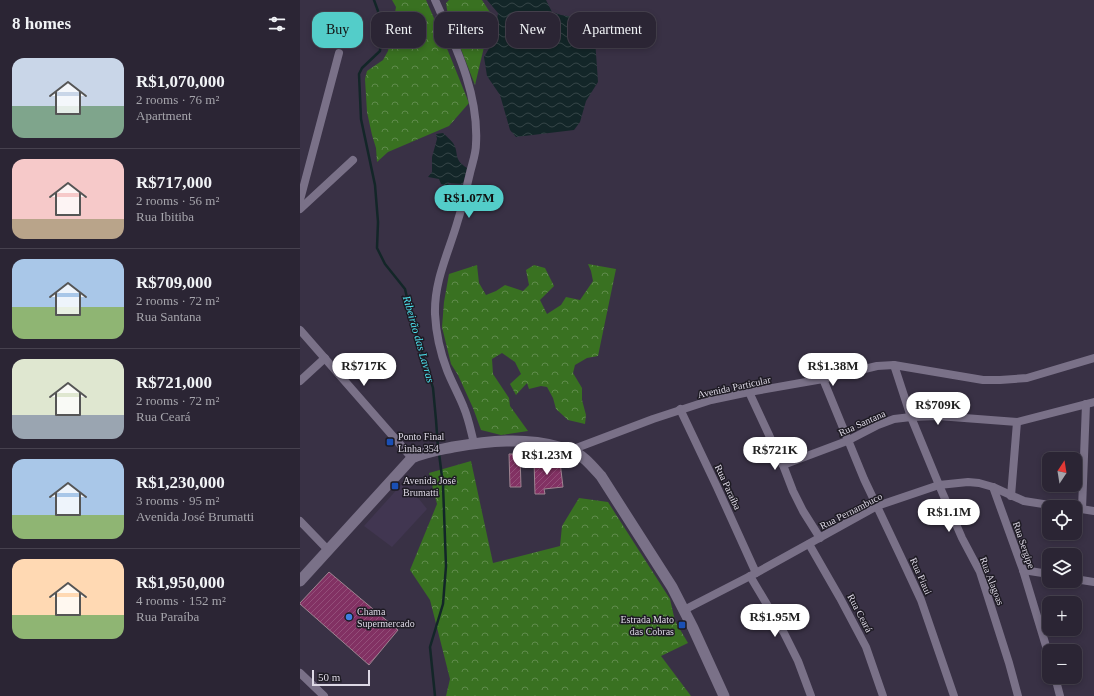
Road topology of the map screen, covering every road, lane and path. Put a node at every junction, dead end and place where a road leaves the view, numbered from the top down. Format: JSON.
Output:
{"nodes":[{"id":1,"x":435,"y":0,"type":"edge"},
{"id":2,"x":339,"y":53,"type":"dead end"},
{"id":3,"x":354,"y":160,"type":"dead end"},
{"id":4,"x":300,"y":200,"type":"edge"},
{"id":5,"x":300,"y":209,"type":"edge"},
{"id":6,"x":300,"y":330,"type":"edge"},
{"id":7,"x":325,"y":358,"type":"junction"},
{"id":8,"x":1094,"y":358,"type":"edge"},
{"id":9,"x":894,"y":365,"type":"junction"},
{"id":10,"x":823,"y":379,"type":"junction"},
{"id":11,"x":300,"y":381,"type":"edge"},
{"id":12,"x":749,"y":392,"type":"junction"},
{"id":13,"x":1090,"y":403,"type":"edge"},
{"id":14,"x":680,"y":410,"type":"junction"},
{"id":15,"x":911,"y":417,"type":"junction"},
{"id":16,"x":1018,"y":422,"type":"junction"},
{"id":17,"x":847,"y":440,"type":"junction"},
{"id":18,"x":474,"y":443,"type":"junction"},
{"id":19,"x":571,"y":450,"type":"junction"},
{"id":20,"x":412,"y":458,"type":"junction"},
{"id":21,"x":783,"y":465,"type":"junction"},
{"id":22,"x":939,"y":485,"type":"junction"},
{"id":23,"x":993,"y":487,"type":"junction"},
{"id":24,"x":1011,"y":496,"type":"junction"},
{"id":25,"x":1079,"y":500,"type":"edge"},
{"id":26,"x":1042,"y":504,"type":"edge"},
{"id":27,"x":877,"y":506,"type":"junction"},
{"id":28,"x":1082,"y":510,"type":"edge"},
{"id":29,"x":1094,"y":511,"type":"edge"},
{"id":30,"x":300,"y":520,"type":"edge"},
{"id":31,"x":820,"y":538,"type":"junction"},
{"id":32,"x":809,"y":544,"type":"junction"},
{"id":33,"x":328,"y":550,"type":"junction"},
{"id":34,"x":1023,"y":570,"type":"junction"},
{"id":35,"x":1042,"y":573,"type":"edge"},
{"id":36,"x":753,"y":575,"type":"junction"},
{"id":37,"x":1082,"y":580,"type":"edge"},
{"id":38,"x":300,"y":581,"type":"edge"},
{"id":39,"x":1094,"y":583,"type":"edge"},
{"id":40,"x":684,"y":610,"type":"junction"},
{"id":41,"x":1045,"y":644,"type":"edge"},
{"id":42,"x":300,"y":673,"type":"edge"},
{"id":43,"x":1057,"y":684,"type":"edge"},
{"id":44,"x":324,"y":696,"type":"edge"},
{"id":45,"x":724,"y":696,"type":"edge"},
{"id":46,"x":811,"y":696,"type":"edge"},
{"id":47,"x":883,"y":696,"type":"edge"},
{"id":48,"x":954,"y":696,"type":"edge"},
{"id":49,"x":1018,"y":696,"type":"edge"},
{"id":50,"x":1060,"y":696,"type":"edge"}],
"edges":[{"from":1,"to":18,"type":"street"},
{"from":2,"to":4,"type":"street"},
{"from":3,"to":5,"type":"street"},
{"from":6,"to":7,"type":"street"},
{"from":7,"to":11,"type":"street"},
{"from":7,"to":20,"type":"street"},
{"from":8,"to":9,"type":"street","name":"Avenida Particular"},
{"from":9,"to":10,"type":"street","name":"Avenida Particular"},
{"from":9,"to":15,"type":"street","name":"Rua Alagoas"},
{"from":10,"to":12,"type":"street","name":"Avenida Particular"},
{"from":10,"to":17,"type":"street","name":"Rua Piaui"},
{"from":12,"to":14,"type":"street","name":"Avenida Particular"},
{"from":12,"to":21,"type":"street"},
{"from":13,"to":16,"type":"street","name":"Rua Santana"},
{"from":13,"to":25,"type":"street"},
{"from":14,"to":19,"type":"street","name":"Avenida Particular"},
{"from":14,"to":36,"type":"street","name":"Rua Paraíba"},
{"from":15,"to":16,"type":"street","name":"Rua Santana"},
{"from":15,"to":17,"type":"street","name":"Rua Santana"},
{"from":15,"to":22,"type":"street","name":"Rua Alagoas"},
{"from":16,"to":24,"type":"street"},
{"from":17,"to":21,"type":"street","name":"Rua Santana"},
{"from":17,"to":27,"type":"street","name":"Rua Piaui"},
{"from":18,"to":19,"type":"main road"},
{"from":18,"to":20,"type":"main road"},
{"from":19,"to":40,"type":"main road"},
{"from":20,"to":33,"type":"main road"},
{"from":21,"to":31,"type":"street"},
{"from":22,"to":23,"type":"street","name":"Rua Pernambuco"},
{"from":22,"to":27,"type":"street","name":"Rua Pernambuco"},
{"from":22,"to":49,"type":"street","name":"Rua Alagoas"},
{"from":23,"to":24,"type":"street","name":"Rua Pernambuco"},
{"from":23,"to":34,"type":"street","name":"Rua Sergipe"},
{"from":24,"to":26,"type":"street","name":"Rua Pernambuco"},
{"from":27,"to":31,"type":"street","name":"Rua Pernambuco"},
{"from":27,"to":48,"type":"street","name":"Rua Piaui"},
{"from":28,"to":29,"type":"street"},
{"from":30,"to":33,"type":"street"},
{"from":31,"to":32,"type":"street","name":"Rua Pernambuco"},
{"from":32,"to":36,"type":"street","name":"Rua Pernambuco"},
{"from":32,"to":47,"type":"street","name":"Rua Ceará"},
{"from":33,"to":38,"type":"main road"},
{"from":34,"to":35,"type":"street"},
{"from":34,"to":41,"type":"street","name":"Rua Sergipe"},
{"from":36,"to":40,"type":"street","name":"Rua Pernambuco"},
{"from":36,"to":46,"type":"street","name":"Rua Paraíba"},
{"from":37,"to":39,"type":"street"},
{"from":40,"to":45,"type":"main road"},
{"from":42,"to":44,"type":"street"},
{"from":43,"to":50,"type":"street"}]}
